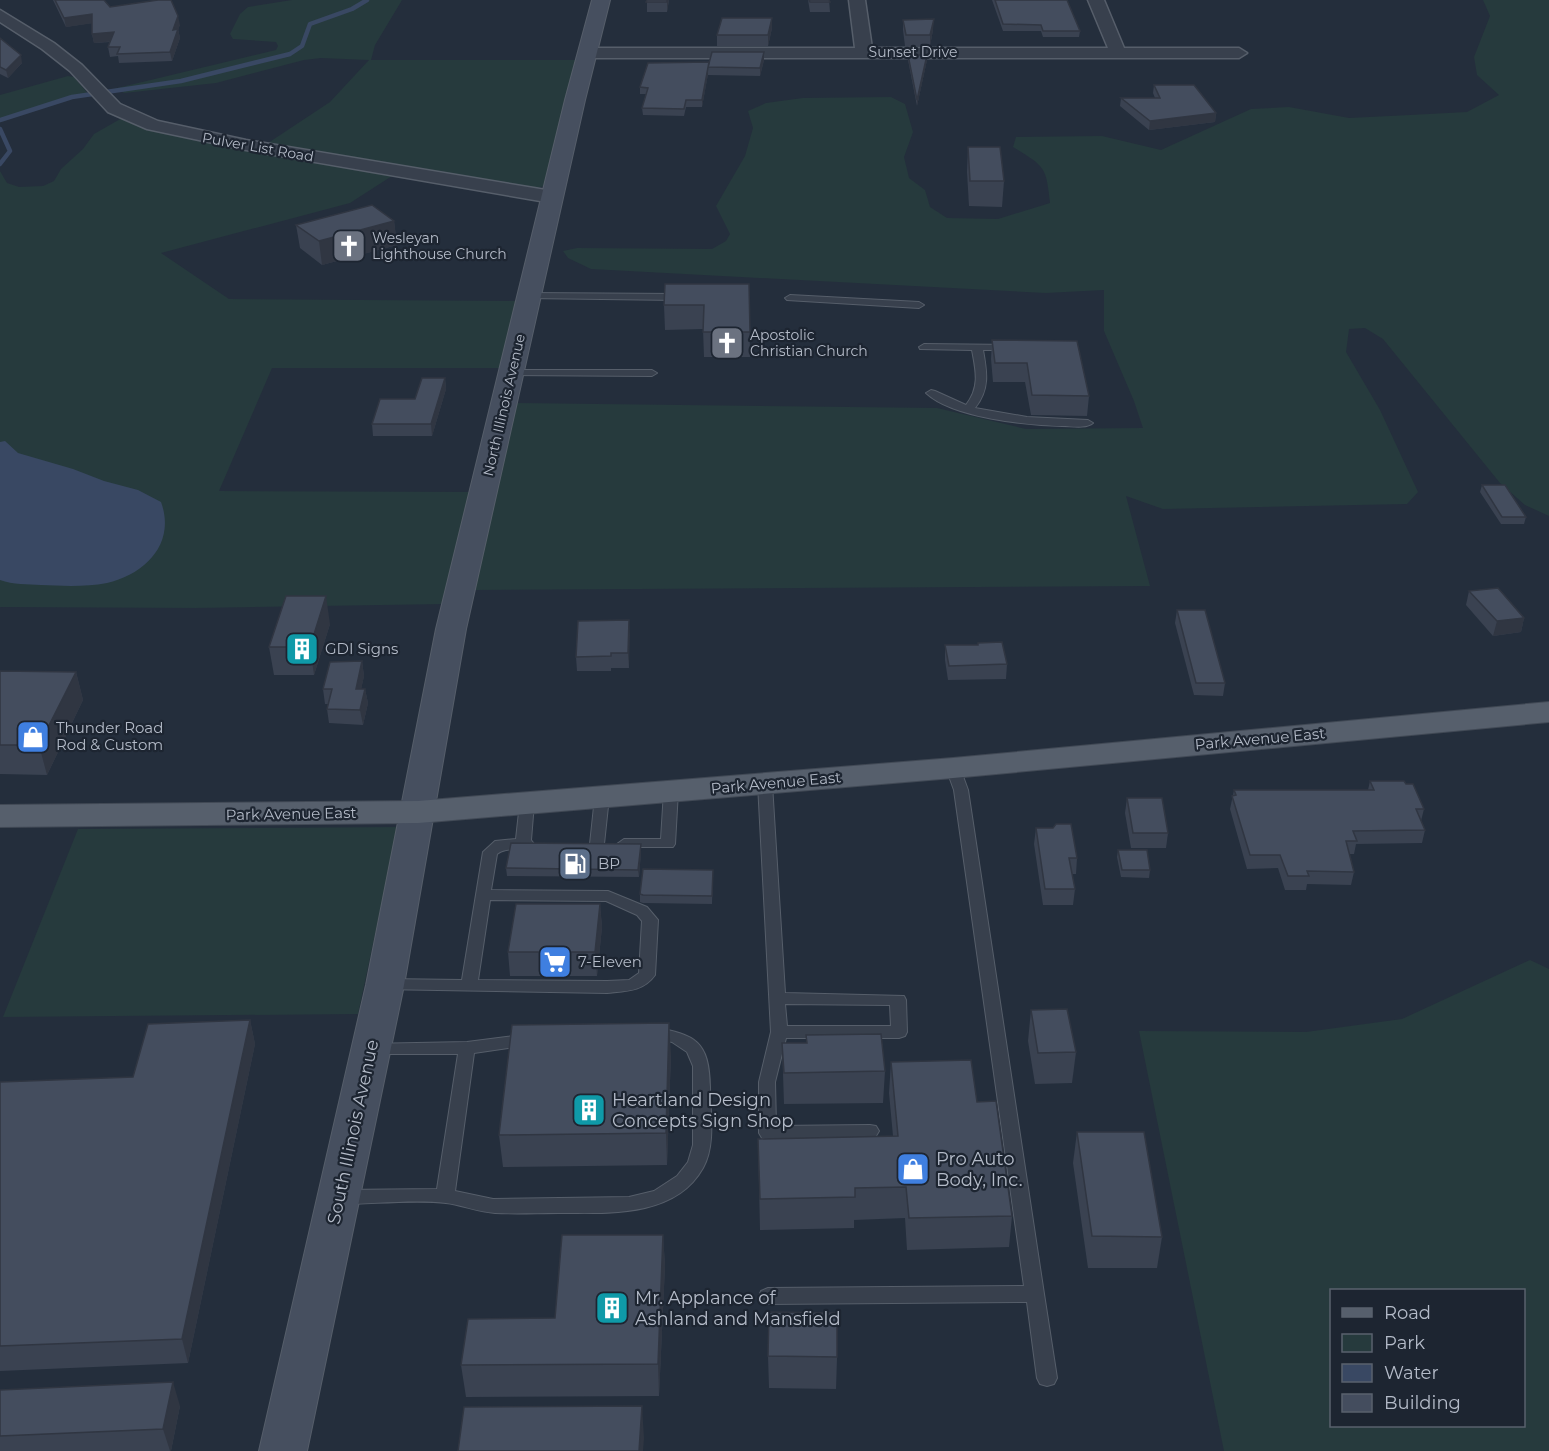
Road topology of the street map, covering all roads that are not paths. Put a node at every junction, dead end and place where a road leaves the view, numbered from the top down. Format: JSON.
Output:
{"nodes":[{"id":1,"x":600,"y":0,"type":"edge"},
{"id":2,"x":857,"y":0,"type":"edge"},
{"id":3,"x":1096,"y":0,"type":"edge"},
{"id":4,"x":0,"y":15,"type":"edge"},
{"id":5,"x":864,"y":52,"type":"junction"},
{"id":6,"x":1118,"y":52,"type":"junction"},
{"id":7,"x":587,"y":53,"type":"junction"},
{"id":8,"x":1239,"y":53,"type":"dead end"},
{"id":9,"x":552,"y":196,"type":"junction"},
{"id":10,"x":529,"y":296,"type":"junction"},
{"id":11,"x":678,"y":297,"type":"edge"},
{"id":12,"x":790,"y":298,"type":"dead end"},
{"id":13,"x":919,"y":304,"type":"dead end"},
{"id":14,"x":924,"y":346,"type":"dead end"},
{"id":15,"x":976,"y":346,"type":"junction"},
{"id":16,"x":1020,"y":346,"type":"edge"},
{"id":17,"x":511,"y":373,"type":"junction"},
{"id":18,"x":652,"y":373,"type":"dead end"},
{"id":19,"x":931,"y":393,"type":"dead end"},
{"id":20,"x":968,"y":409,"type":"junction"},
{"id":21,"x":1088,"y":423,"type":"dead end"},
{"id":22,"x":1549,"y":712,"type":"edge"},
{"id":23,"x":953,"y":768,"type":"junction"},
{"id":24,"x":765,"y":784,"type":"junction"},
{"id":25,"x":671,"y":791,"type":"junction"},
{"id":26,"x":602,"y":797,"type":"junction"},
{"id":27,"x":527,"y":803,"type":"junction"},
{"id":28,"x":418,"y":812,"type":"junction"},
{"id":29,"x":0,"y":816,"type":"edge"},
{"id":30,"x":523,"y":844,"type":"junction"},
{"id":31,"x":544,"y":844,"type":"edge"},
{"id":32,"x":483,"y":895,"type":"junction"},
{"id":33,"x":385,"y":985,"type":"junction"},
{"id":34,"x":469,"y":986,"type":"junction"},
{"id":35,"x":777,"y":998,"type":"junction"},
{"id":36,"x":779,"y":1032,"type":"junction"},
{"id":37,"x":639,"y":1033,"type":"edge"},
{"id":38,"x":544,"y":1039,"type":"edge"},
{"id":39,"x":372,"y":1048,"type":"junction"},
{"id":40,"x":467,"y":1048,"type":"junction"},
{"id":41,"x":870,"y":1131,"type":"dead end"},
{"id":42,"x":445,"y":1196,"type":"junction"},
{"id":43,"x":339,"y":1197,"type":"junction"},
{"id":44,"x":1035,"y":1294,"type":"junction"},
{"id":45,"x":768,"y":1296,"type":"dead end"},
{"id":46,"x":1047,"y":1378,"type":"dead end"},
{"id":47,"x":283,"y":1451,"type":"edge"}],
"edges":[{"from":1,"to":7,"type":"street","name":"North Illinois Avenue"},
{"from":2,"to":5,"type":"street"},
{"from":3,"to":6,"type":"street"},
{"from":4,"to":9,"type":"street","name":"Pulver List Road"},
{"from":5,"to":6,"type":"street","name":"Sunset Drive"},
{"from":5,"to":7,"type":"street","name":"Sunset Drive"},
{"from":6,"to":8,"type":"street","name":"Sunset Drive"},
{"from":7,"to":9,"type":"street","name":"North Illinois Avenue"},
{"from":9,"to":10,"type":"street","name":"North Illinois Avenue"},
{"from":10,"to":11,"type":"lane"},
{"from":10,"to":17,"type":"street","name":"North Illinois Avenue"},
{"from":12,"to":13,"type":"lane"},
{"from":14,"to":15,"type":"lane"},
{"from":15,"to":16,"type":"lane"},
{"from":15,"to":20,"type":"lane"},
{"from":17,"to":18,"type":"lane"},
{"from":17,"to":28,"type":"street","name":"North Illinois Avenue"},
{"from":19,"to":20,"type":"lane"},
{"from":20,"to":21,"type":"lane"},
{"from":22,"to":23,"type":"main road","name":"Park Avenue East"},
{"from":23,"to":24,"type":"main road","name":"Park Avenue East"},
{"from":23,"to":44,"type":"lane"},
{"from":24,"to":25,"type":"main road","name":"Park Avenue East"},
{"from":24,"to":35,"type":"lane"},
{"from":25,"to":26,"type":"main road","name":"Park Avenue East"},
{"from":25,"to":26,"type":"lane"},
{"from":26,"to":27,"type":"main road","name":"Park Avenue East"},
{"from":27,"to":28,"type":"main road","name":"Park Avenue East"},
{"from":27,"to":30,"type":"lane"},
{"from":28,"to":29,"type":"main road","name":"Park Avenue East"},
{"from":28,"to":33,"type":"street","name":"South Illinois Avenue"},
{"from":30,"to":31,"type":"lane"},
{"from":30,"to":32,"type":"lane"},
{"from":32,"to":34,"type":"lane"},
{"from":32,"to":34,"type":"lane"},
{"from":33,"to":34,"type":"lane"},
{"from":33,"to":39,"type":"street","name":"South Illinois Avenue"},
{"from":35,"to":36,"type":"lane"},
{"from":35,"to":36,"type":"lane"},
{"from":36,"to":41,"type":"lane"},
{"from":37,"to":42,"type":"lane"},
{"from":38,"to":40,"type":"lane"},
{"from":39,"to":40,"type":"lane"},
{"from":39,"to":43,"type":"street","name":"South Illinois Avenue"},
{"from":40,"to":42,"type":"lane"},
{"from":42,"to":43,"type":"lane"},
{"from":43,"to":47,"type":"street","name":"South Illinois Avenue"},
{"from":44,"to":45,"type":"lane"},
{"from":44,"to":46,"type":"lane"}]}
